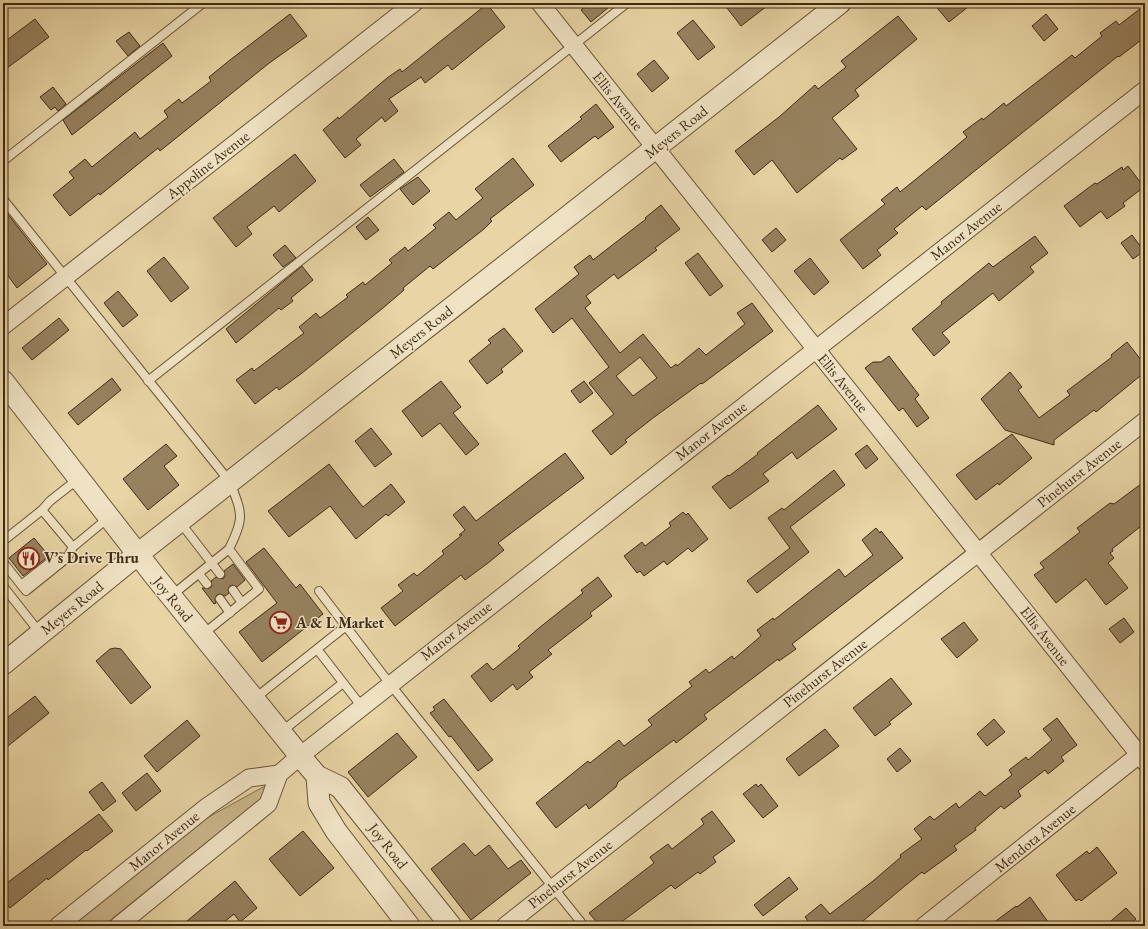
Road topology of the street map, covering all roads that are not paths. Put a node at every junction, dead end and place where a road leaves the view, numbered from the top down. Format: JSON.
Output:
{"nodes":[{"id":1,"x":203,"y":3,"type":"edge"},
{"id":2,"x":414,"y":3,"type":"edge"},
{"id":3,"x":540,"y":3,"type":"edge"},
{"id":4,"x":627,"y":3,"type":"edge"},
{"id":5,"x":840,"y":3,"type":"edge"},
{"id":6,"x":574,"y":45,"type":"junction"},
{"id":7,"x":1145,"y":90,"type":"edge"},
{"id":8,"x":656,"y":148,"type":"junction"},
{"id":9,"x":3,"y":161,"type":"edge"},
{"id":10,"x":3,"y":199,"type":"edge"},
{"id":11,"x":65,"y":277,"type":"junction"},
{"id":12,"x":3,"y":326,"type":"edge"},
{"id":13,"x":816,"y":349,"type":"junction"},
{"id":14,"x":3,"y":381,"type":"edge"},
{"id":15,"x":148,"y":381,"type":"junction"},
{"id":16,"x":1145,"y":422,"type":"edge"},
{"id":17,"x":79,"y":478,"type":"junction"},
{"id":18,"x":230,"y":482,"type":"junction"},
{"id":19,"x":42,"y":510,"type":"junction"},
{"id":20,"x":109,"y":517,"type":"junction"},
{"id":21,"x":180,"y":522,"type":"junction"},
{"id":22,"x":3,"y":541,"type":"edge"},
{"id":23,"x":73,"y":547,"type":"junction"},
{"id":24,"x":230,"y":548,"type":"junction"},
{"id":25,"x":978,"y":552,"type":"junction"},
{"id":26,"x":138,"y":554,"type":"junction"},
{"id":27,"x":3,"y":562,"type":"edge"},
{"id":28,"x":212,"y":563,"type":"junction"},
{"id":29,"x":199,"y":574,"type":"junction"},
{"id":30,"x":220,"y":574,"type":"dead end"},
{"id":31,"x":207,"y":584,"type":"dead end"},
{"id":32,"x":3,"y":586,"type":"edge"},
{"id":33,"x":233,"y":590,"type":"dead end"},
{"id":34,"x":319,"y":591,"type":"dead end"},
{"id":35,"x":171,"y":596,"type":"junction"},
{"id":36,"x":220,"y":599,"type":"dead end"},
{"id":37,"x":242,"y":603,"type":"junction"},
{"id":38,"x":230,"y":613,"type":"junction"},
{"id":39,"x":346,"y":626,"type":"junction"},
{"id":40,"x":40,"y":633,"type":"junction"},
{"id":41,"x":202,"y":635,"type":"junction"},
{"id":42,"x":317,"y":649,"type":"junction"},
{"id":43,"x":3,"y":664,"type":"edge"},
{"id":44,"x":343,"y":683,"type":"junction"},
{"id":45,"x":390,"y":684,"type":"junction"},
{"id":46,"x":254,"y":699,"type":"junction"},
{"id":47,"x":362,"y":707,"type":"junction"},
{"id":48,"x":281,"y":732,"type":"junction"},
{"id":49,"x":300,"y":756,"type":"junction"},
{"id":50,"x":1143,"y":756,"type":"edge"},
{"id":51,"x":279,"y":774,"type":"junction"},
{"id":52,"x":317,"y":776,"type":"junction"},
{"id":53,"x":553,"y":887,"type":"junction"},
{"id":54,"x":58,"y":926,"type":"edge"},
{"id":55,"x":118,"y":926,"type":"edge"},
{"id":56,"x":409,"y":926,"type":"edge"},
{"id":57,"x":451,"y":926,"type":"edge"},
{"id":58,"x":504,"y":926,"type":"edge"},
{"id":59,"x":584,"y":926,"type":"edge"},
{"id":60,"x":924,"y":926,"type":"edge"}],
"edges":[{"from":1,"to":9,"type":"lane"},
{"from":2,"to":11,"type":"street","name":"Appoline Avenue"},
{"from":3,"to":6,"type":"street","name":"Ellis Avenue"},
{"from":4,"to":6,"type":"lane"},
{"from":5,"to":8,"type":"street","name":"Meyers Road"},
{"from":6,"to":8,"type":"street","name":"Ellis Avenue"},
{"from":6,"to":15,"type":"lane"},
{"from":7,"to":13,"type":"street","name":"Manor Avenue"},
{"from":8,"to":13,"type":"street","name":"Ellis Avenue"},
{"from":8,"to":18,"type":"street","name":"Meyers Road"},
{"from":10,"to":11,"type":"lane"},
{"from":11,"to":12,"type":"street","name":"Appoline Avenue"},
{"from":11,"to":15,"type":"lane"},
{"from":13,"to":25,"type":"street","name":"Ellis Avenue"},
{"from":13,"to":45,"type":"street","name":"Manor Avenue"},
{"from":14,"to":17,"type":"street","name":"Joy Road"},
{"from":15,"to":18,"type":"lane"},
{"from":16,"to":25,"type":"street","name":"Pinehurst Avenue"},
{"from":17,"to":19,"type":"lane"},
{"from":17,"to":20,"type":"street","name":"Joy Road"},
{"from":18,"to":21,"type":"street","name":"Meyers Road"},
{"from":18,"to":24,"type":"lane"},
{"from":19,"to":22,"type":"lane"},
{"from":19,"to":23,"type":"lane"},
{"from":20,"to":23,"type":"lane"},
{"from":20,"to":26,"type":"street","name":"Joy Road"},
{"from":21,"to":26,"type":"street","name":"Meyers Road"},
{"from":21,"to":28,"type":"lane"},
{"from":23,"to":27,"type":"lane"},
{"from":24,"to":28,"type":"lane"},
{"from":24,"to":37,"type":"lane"},
{"from":25,"to":50,"type":"street","name":"Ellis Avenue"},
{"from":25,"to":53,"type":"street","name":"Pinehurst Avenue"},
{"from":26,"to":35,"type":"street","name":"Joy Road"},
{"from":26,"to":40,"type":"street","name":"Meyers Road"},
{"from":28,"to":29,"type":"lane"},
{"from":28,"to":30,"type":"lane"},
{"from":29,"to":31,"type":"lane"},
{"from":29,"to":35,"type":"lane"},
{"from":32,"to":40,"type":"lane"},
{"from":33,"to":37,"type":"lane"},
{"from":34,"to":39,"type":"lane"},
{"from":35,"to":41,"type":"street","name":"Joy Road"},
{"from":36,"to":38,"type":"lane"},
{"from":37,"to":38,"type":"lane"},
{"from":38,"to":41,"type":"lane"},
{"from":39,"to":42,"type":"lane"},
{"from":39,"to":45,"type":"lane"},
{"from":40,"to":43,"type":"street","name":"Meyers Road"},
{"from":41,"to":46,"type":"street","name":"Joy Road"},
{"from":42,"to":44,"type":"lane"},
{"from":42,"to":46,"type":"lane"},
{"from":44,"to":47,"type":"lane"},
{"from":44,"to":48,"type":"lane"},
{"from":45,"to":47,"type":"street","name":"Manor Avenue"},
{"from":45,"to":53,"type":"lane"},
{"from":46,"to":48,"type":"street","name":"Joy Road"},
{"from":47,"to":49,"type":"street","name":"Manor Avenue"},
{"from":48,"to":49,"type":"street","name":"Joy Road"},
{"from":49,"to":51,"type":"street","name":"Manor Avenue"},
{"from":49,"to":52,"type":"street","name":"Joy Road"},
{"from":50,"to":60,"type":"street","name":"Mendota Avenue"},
{"from":51,"to":54,"type":"street","name":"Manor Avenue"},
{"from":51,"to":55,"type":"street","name":"Manor Avenue"},
{"from":52,"to":56,"type":"street"},
{"from":52,"to":57,"type":"street","name":"Joy Road"},
{"from":53,"to":58,"type":"street","name":"Pinehurst Avenue"},
{"from":53,"to":59,"type":"lane"}]}
